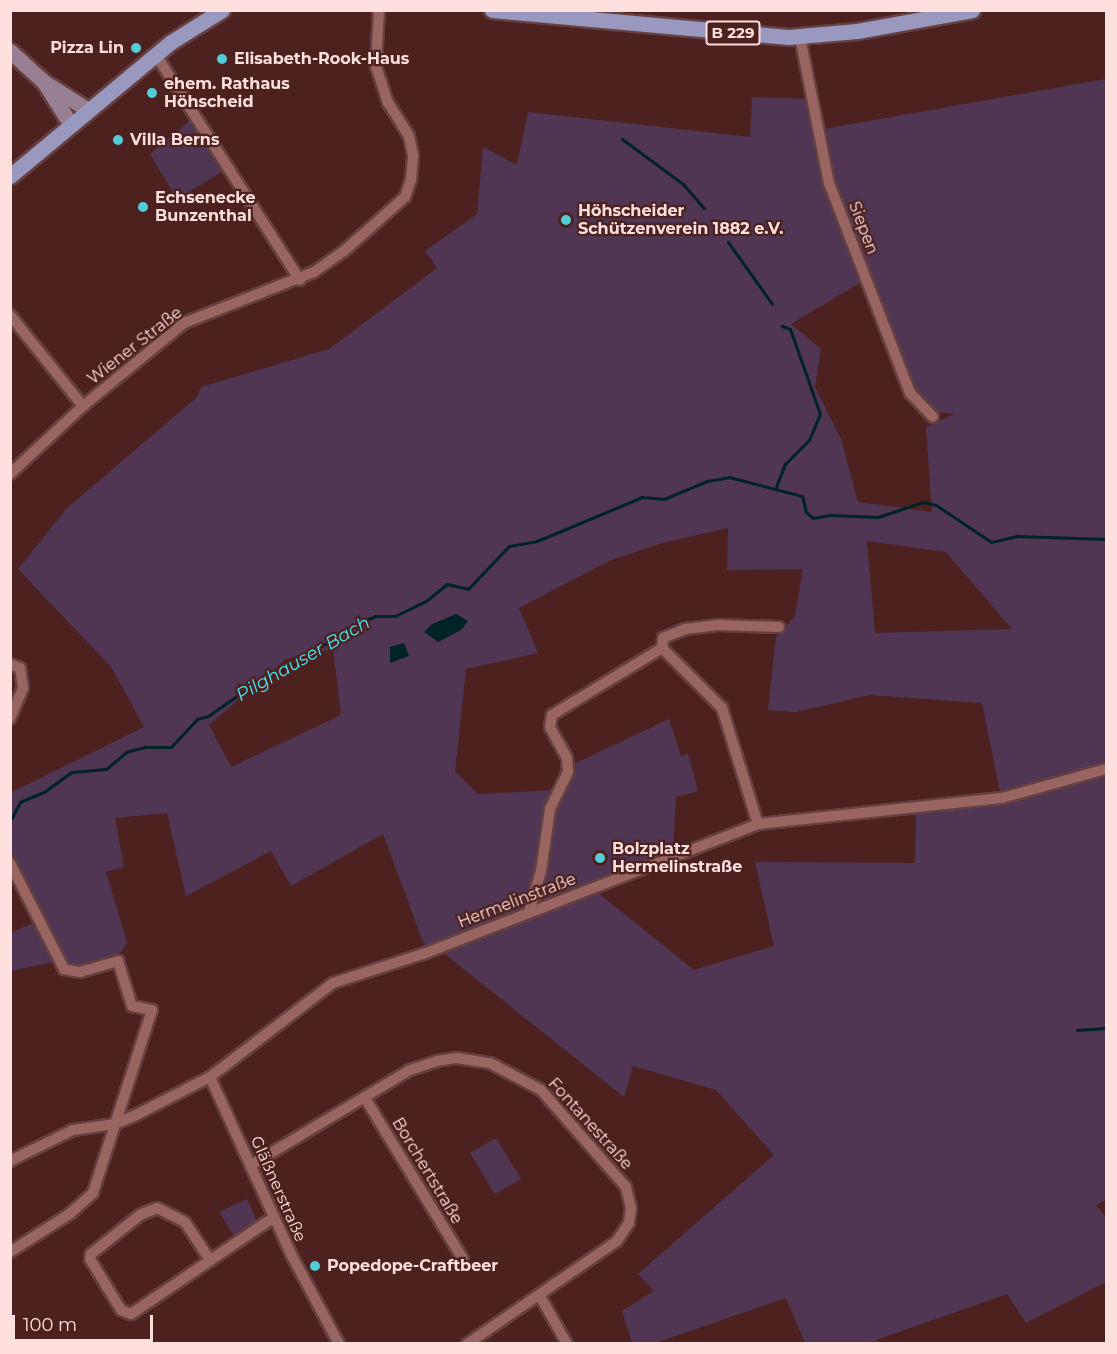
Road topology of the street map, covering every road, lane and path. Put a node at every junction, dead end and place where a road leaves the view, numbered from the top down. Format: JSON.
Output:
{"nodes":[{"id":1,"x":222,"y":10,"type":"edge"},
{"id":2,"x":378,"y":10,"type":"edge"},
{"id":3,"x":492,"y":10,"type":"edge"},
{"id":4,"x":972,"y":10,"type":"edge"},
{"id":5,"x":800,"y":37,"type":"junction"},
{"id":6,"x":10,"y":51,"type":"edge"},
{"id":7,"x":156,"y":55,"type":"junction"},
{"id":8,"x":44,"y":82,"type":"junction"},
{"id":9,"x":88,"y":110,"type":"junction"},
{"id":10,"x":71,"y":125,"type":"junction"},
{"id":11,"x":10,"y":176,"type":"edge"},
{"id":12,"x":300,"y":280,"type":"junction"},
{"id":13,"x":10,"y":315,"type":"edge"},
{"id":14,"x":83,"y":406,"type":"junction"},
{"id":15,"x":933,"y":417,"type":"dead end"},
{"id":16,"x":10,"y":474,"type":"edge"},
{"id":17,"x":779,"y":627,"type":"dead end"},
{"id":18,"x":662,"y":648,"type":"junction"},
{"id":19,"x":10,"y":664,"type":"edge"},
{"id":20,"x":10,"y":718,"type":"edge"},
{"id":21,"x":1107,"y":769,"type":"edge"},
{"id":22,"x":758,"y":824,"type":"junction"},
{"id":23,"x":10,"y":863,"type":"edge"},
{"id":24,"x":529,"y":912,"type":"junction"},
{"id":25,"x":210,"y":1077,"type":"junction"},
{"id":26,"x":365,"y":1098,"type":"junction"},
{"id":27,"x":114,"y":1124,"type":"junction"},
{"id":28,"x":10,"y":1161,"type":"edge"},
{"id":29,"x":251,"y":1165,"type":"junction"},
{"id":30,"x":274,"y":1217,"type":"junction"},
{"id":31,"x":10,"y":1252,"type":"edge"},
{"id":32,"x":463,"y":1259,"type":"dead end"},
{"id":33,"x":210,"y":1260,"type":"junction"},
{"id":34,"x":540,"y":1296,"type":"junction"},
{"id":35,"x":339,"y":1344,"type":"edge"},
{"id":36,"x":467,"y":1344,"type":"edge"},
{"id":37,"x":567,"y":1344,"type":"edge"}],
"edges":[{"from":1,"to":7,"type":"main road"},
{"from":2,"to":12,"type":"street","name":"Wiener Straße"},
{"from":3,"to":5,"type":"main road","number":"B 229"},
{"from":4,"to":5,"type":"main road","number":"B 229"},
{"from":5,"to":15,"type":"street","name":"Siepen"},
{"from":6,"to":8,"type":"main road"},
{"from":7,"to":9,"type":"main road"},
{"from":7,"to":12,"type":"street"},
{"from":8,"to":9,"type":"main road"},
{"from":8,"to":10,"type":"main road"},
{"from":9,"to":10,"type":"main road"},
{"from":10,"to":11,"type":"main road"},
{"from":12,"to":14,"type":"street","name":"Wiener Straße"},
{"from":13,"to":14,"type":"street"},
{"from":14,"to":16,"type":"street","name":"Wiener Straße"},
{"from":17,"to":18,"type":"street"},
{"from":18,"to":22,"type":"street"},
{"from":18,"to":24,"type":"street"},
{"from":19,"to":20,"type":"street"},
{"from":21,"to":22,"type":"street","name":"Hermelinstraße"},
{"from":22,"to":24,"type":"street","name":"Hermelinstraße"},
{"from":23,"to":27,"type":"street"},
{"from":24,"to":25,"type":"street","name":"Hermelinstraße"},
{"from":25,"to":27,"type":"street","name":"Hermelinstraße"},
{"from":25,"to":29,"type":"street","name":"Gläßnerstraße"},
{"from":26,"to":29,"type":"street","name":"Fontanestraße"},
{"from":26,"to":32,"type":"street","name":"Borchertstraße"},
{"from":26,"to":34,"type":"street","name":"Fontanestraße"},
{"from":27,"to":28,"type":"street","name":"Hermelinstraße"},
{"from":27,"to":31,"type":"street"},
{"from":29,"to":30,"type":"street","name":"Gläßnerstraße"},
{"from":30,"to":33,"type":"street"},
{"from":30,"to":35,"type":"street","name":"Gläßnerstraße"},
{"from":33,"to":33,"type":"street"},
{"from":34,"to":36,"type":"street","name":"Fontanestraße"},
{"from":34,"to":37,"type":"street"}]}
